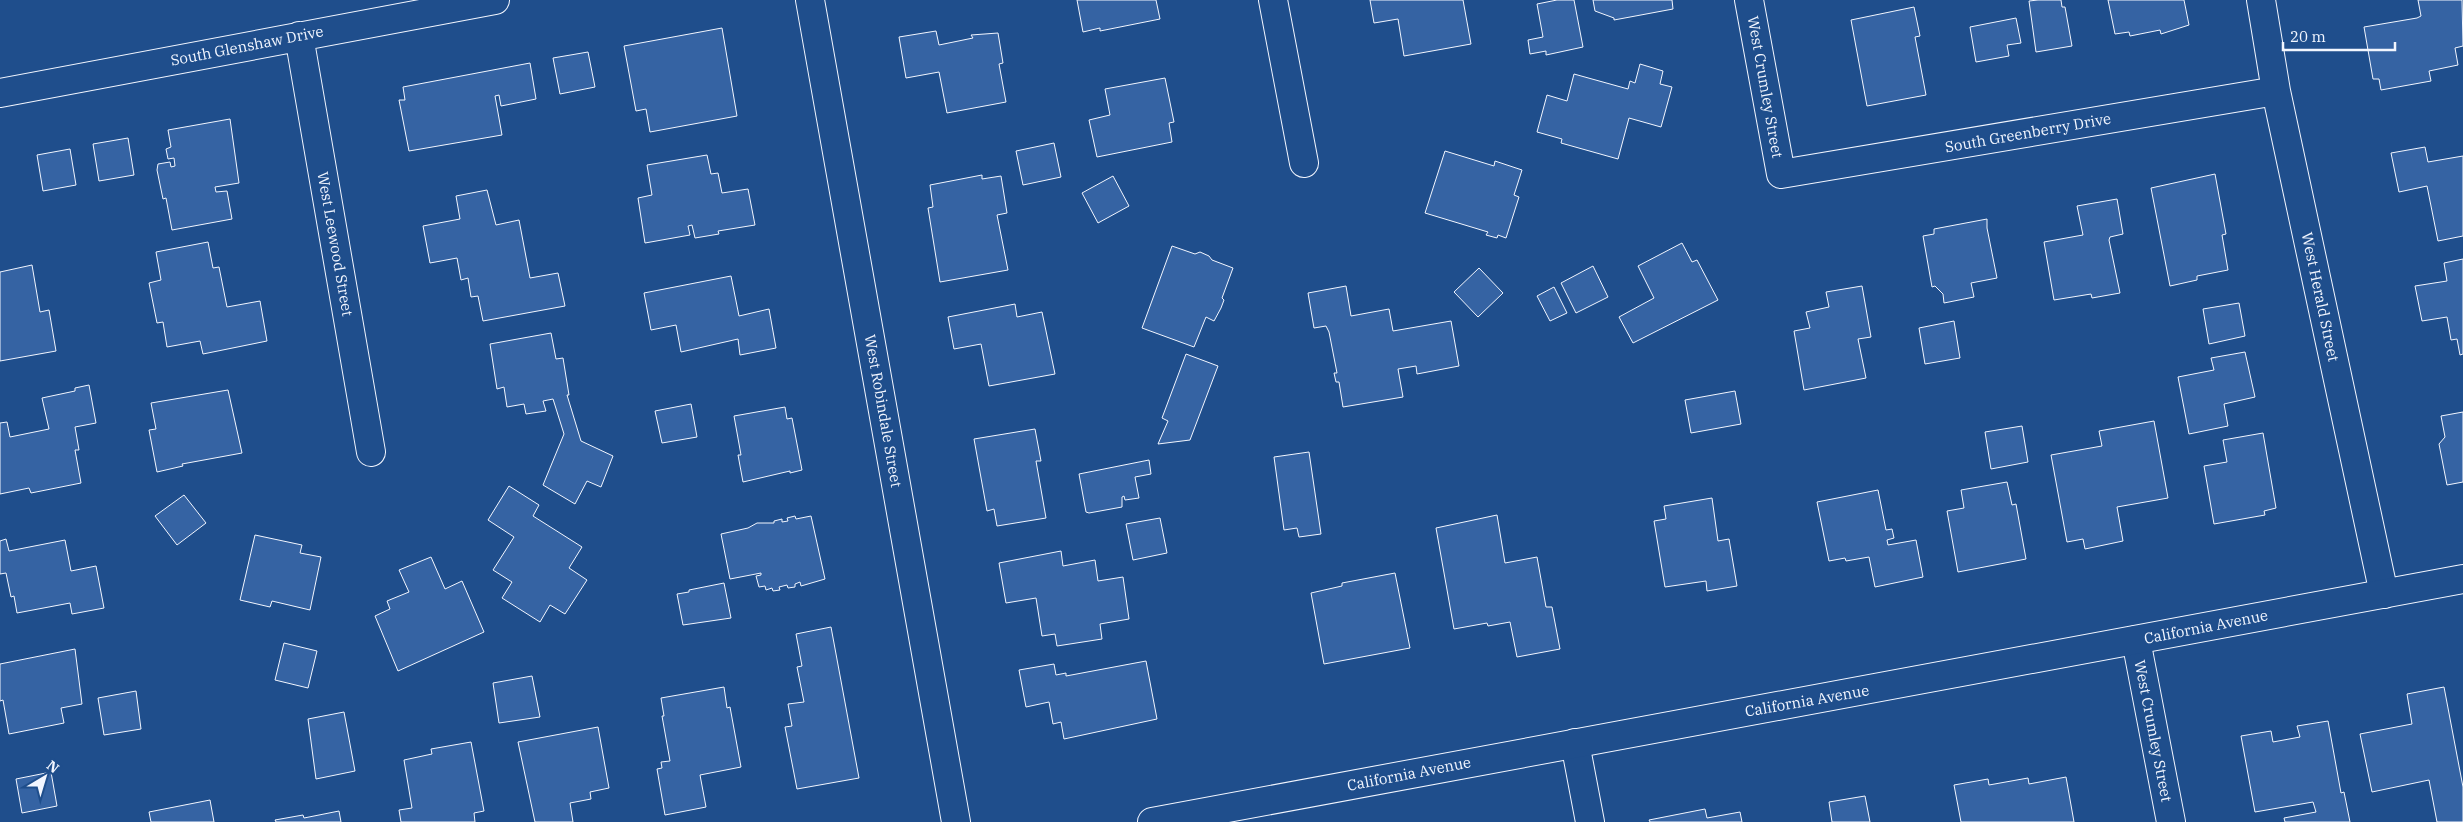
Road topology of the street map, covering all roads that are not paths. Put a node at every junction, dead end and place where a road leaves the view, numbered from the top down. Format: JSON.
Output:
{"nodes":[{"id":1,"x":495,"y":0,"type":"edge"},
{"id":2,"x":810,"y":0,"type":"edge"},
{"id":3,"x":1273,"y":0,"type":"edge"},
{"id":4,"x":1749,"y":0,"type":"edge"},
{"id":5,"x":2261,"y":0,"type":"edge"},
{"id":6,"x":299,"y":36,"type":"junction"},
{"id":7,"x":2276,"y":91,"type":"junction"},
{"id":8,"x":0,"y":93,"type":"edge"},
{"id":9,"x":1304,"y":163,"type":"dead end"},
{"id":10,"x":1781,"y":174,"type":"joint"},
{"id":11,"x":371,"y":452,"type":"dead end"},
{"id":12,"x":2463,"y":579,"type":"edge"},
{"id":13,"x":2384,"y":594,"type":"junction"},
{"id":14,"x":2136,"y":640,"type":"junction"},
{"id":15,"x":1575,"y":744,"type":"junction"},
{"id":16,"x":956,"y":822,"type":"edge"},
{"id":17,"x":1152,"y":822,"type":"edge"},
{"id":18,"x":1590,"y":822,"type":"edge"},
{"id":19,"x":2171,"y":822,"type":"edge"}],
"edges":[{"from":1,"to":6,"type":"street","name":"South Glenshaw Drive"},
{"from":2,"to":16,"type":"street","name":"West Robindale Street"},
{"from":3,"to":9,"type":"street"},
{"from":4,"to":10,"type":"street","name":"West Crumley Street"},
{"from":5,"to":7,"type":"street","name":"West Herald Street"},
{"from":6,"to":8,"type":"street","name":"South Glenshaw Drive"},
{"from":6,"to":11,"type":"street","name":"West Leewood Street"},
{"from":7,"to":10,"type":"street","name":"South Greenberry Drive"},
{"from":7,"to":13,"type":"street","name":"West Herald Street"},
{"from":12,"to":13,"type":"street","name":"California Avenue"},
{"from":13,"to":14,"type":"street","name":"California Avenue"},
{"from":14,"to":15,"type":"street","name":"California Avenue"},
{"from":14,"to":19,"type":"street","name":"West Crumley Street"},
{"from":15,"to":17,"type":"street","name":"California Avenue"},
{"from":15,"to":18,"type":"street"}]}
